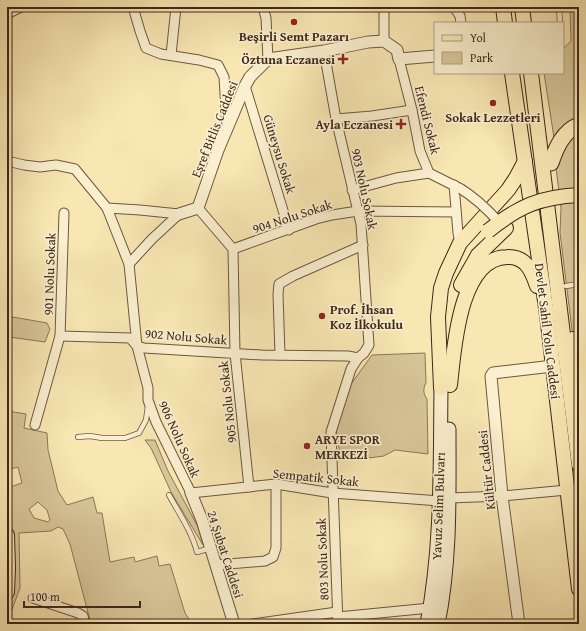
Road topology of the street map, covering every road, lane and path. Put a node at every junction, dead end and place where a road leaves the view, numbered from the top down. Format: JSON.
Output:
{"nodes":[{"id":1,"x":22,"y":7,"type":"edge"},
{"id":2,"x":133,"y":7,"type":"edge"},
{"id":3,"x":176,"y":7,"type":"edge"},
{"id":4,"x":264,"y":7,"type":"edge"},
{"id":5,"x":384,"y":7,"type":"edge"},
{"id":6,"x":454,"y":7,"type":"edge"},
{"id":7,"x":503,"y":7,"type":"edge"},
{"id":8,"x":522,"y":7,"type":"edge"},
{"id":9,"x":559,"y":7,"type":"edge"},
{"id":10,"x":7,"y":14,"type":"edge"},
{"id":11,"x":461,"y":22,"type":"edge"},
{"id":12,"x":505,"y":22,"type":"edge"},
{"id":13,"x":524,"y":22,"type":"edge"},
{"id":14,"x":560,"y":22,"type":"edge"},
{"id":15,"x":384,"y":41,"type":"junction"},
{"id":16,"x":324,"y":51,"type":"junction"},
{"id":17,"x":171,"y":55,"type":"junction"},
{"id":18,"x":434,"y":56,"type":"edge"},
{"id":19,"x":268,"y":59,"type":"junction"},
{"id":20,"x":399,"y":59,"type":"junction"},
{"id":21,"x":512,"y":74,"type":"edge"},
{"id":22,"x":531,"y":74,"type":"edge"},
{"id":23,"x":537,"y":74,"type":"edge"},
{"id":24,"x":245,"y":86,"type":"junction"},
{"id":25,"x":412,"y":110,"type":"junction"},
{"id":26,"x":336,"y":119,"type":"junction"},
{"id":27,"x":579,"y":125,"type":"edge"},
{"id":28,"x":227,"y":127,"type":"junction"},
{"id":29,"x":7,"y":161,"type":"edge"},
{"id":30,"x":525,"y":161,"type":"junction"},
{"id":31,"x":551,"y":163,"type":"junction"},
{"id":32,"x":429,"y":173,"type":"junction"},
{"id":33,"x":458,"y":187,"type":"junction"},
{"id":34,"x":352,"y":190,"type":"junction"},
{"id":35,"x":579,"y":195,"type":"edge"},
{"id":36,"x":579,"y":203,"type":"edge"},
{"id":37,"x":107,"y":208,"type":"junction"},
{"id":38,"x":198,"y":208,"type":"junction"},
{"id":39,"x":358,"y":211,"type":"junction"},
{"id":40,"x":456,"y":212,"type":"junction"},
{"id":41,"x":64,"y":213,"type":"dead end"},
{"id":42,"x":178,"y":214,"type":"junction"},
{"id":43,"x":503,"y":225,"type":"junction"},
{"id":44,"x":289,"y":230,"type":"junction"},
{"id":45,"x":460,"y":243,"type":"junction"},
{"id":46,"x":363,"y":245,"type":"junction"},
{"id":47,"x":233,"y":249,"type":"junction"},
{"id":48,"x":129,"y":264,"type":"junction"},
{"id":49,"x":572,"y":285,"type":"edge"},
{"id":50,"x":547,"y":315,"type":"junction"},
{"id":51,"x":60,"y":336,"type":"junction"},
{"id":52,"x":137,"y":346,"type":"junction"},
{"id":53,"x":235,"y":353,"type":"junction"},
{"id":54,"x":280,"y":355,"type":"junction"},
{"id":55,"x":358,"y":358,"type":"junction"},
{"id":56,"x":553,"y":366,"type":"junction"},
{"id":57,"x":579,"y":372,"type":"edge"},
{"id":58,"x":447,"y":387,"type":"junction"},
{"id":59,"x":148,"y":400,"type":"junction"},
{"id":60,"x":36,"y":426,"type":"dead end"},
{"id":61,"x":78,"y":437,"type":"dead end"},
{"id":62,"x":579,"y":465,"type":"edge"},
{"id":63,"x":276,"y":484,"type":"junction"},
{"id":64,"x":249,"y":487,"type":"junction"},
{"id":65,"x":567,"y":490,"type":"junction"},
{"id":66,"x":191,"y":493,"type":"junction"},
{"id":67,"x":332,"y":493,"type":"junction"},
{"id":68,"x":169,"y":495,"type":"dead end"},
{"id":69,"x":502,"y":496,"type":"junction"},
{"id":70,"x":444,"y":500,"type":"junction"},
{"id":71,"x":7,"y":535,"type":"edge"},
{"id":72,"x":210,"y":548,"type":"junction"},
{"id":73,"x":216,"y":565,"type":"junction"},
{"id":74,"x":579,"y":589,"type":"edge"},
{"id":75,"x":7,"y":592,"type":"edge"},
{"id":76,"x":33,"y":598,"type":"dead end"},
{"id":77,"x":430,"y":608,"type":"junction"},
{"id":78,"x":336,"y":620,"type":"edge"},
{"id":79,"x":85,"y":624,"type":"edge"},
{"id":80,"x":234,"y":624,"type":"edge"},
{"id":81,"x":253,"y":624,"type":"edge"},
{"id":82,"x":427,"y":624,"type":"edge"},
{"id":83,"x":438,"y":624,"type":"edge"},
{"id":84,"x":519,"y":624,"type":"edge"}],
"edges":[{"from":1,"to":10,"type":"street"},
{"from":2,"to":17,"type":"street"},
{"from":3,"to":17,"type":"street"},
{"from":4,"to":19,"type":"street"},
{"from":5,"to":15,"type":"street"},
{"from":6,"to":11,"type":"street"},
{"from":7,"to":12,"type":"main road"},
{"from":8,"to":13,"type":"main road"},
{"from":9,"to":14,"type":"lane"},
{"from":15,"to":16,"type":"street"},
{"from":15,"to":20,"type":"street"},
{"from":16,"to":19,"type":"street"},
{"from":16,"to":26,"type":"street","name":"903 Nolu Sokak"},
{"from":17,"to":28,"type":"street"},
{"from":18,"to":20,"type":"street"},
{"from":19,"to":24,"type":"street","name":"Eşref Bitlis Caddesi"},
{"from":20,"to":25,"type":"street","name":"Efendi Sokak"},
{"from":21,"to":30,"type":"main road","name":"Devlet Sahil Yolu Caddesi"},
{"from":22,"to":62,"type":"main road","name":"Devlet Sahil Yolu Caddesi"},
{"from":23,"to":31,"type":"main road"},
{"from":24,"to":28,"type":"street","name":"Eşref Bitlis Caddesi"},
{"from":24,"to":44,"type":"street","name":"Güneysu Sokak"},
{"from":25,"to":26,"type":"street"},
{"from":25,"to":32,"type":"street","name":"Efendi Sokak"},
{"from":26,"to":34,"type":"street","name":"903 Nolu Sokak"},
{"from":27,"to":31,"type":"highway"},
{"from":28,"to":38,"type":"street","name":"Eşref Bitlis Caddesi"},
{"from":29,"to":37,"type":"street","name":"906 Nolu Sokak"},
{"from":30,"to":45,"type":"main road"},
{"from":30,"to":50,"type":"main road","name":"Devlet Sahil Yolu Caddesi"},
{"from":31,"to":49,"type":"main road"},
{"from":32,"to":33,"type":"street","name":"Efendi Sokak"},
{"from":32,"to":34,"type":"street"},
{"from":33,"to":40,"type":"street"},
{"from":33,"to":43,"type":"street","name":"Efendi Sokak","bridge":true},
{"from":34,"to":39,"type":"street","name":"903 Nolu Sokak"},
{"from":35,"to":43,"type":"main road","bridge":true},
{"from":36,"to":43,"type":"main road"},
{"from":37,"to":42,"type":"street"},
{"from":37,"to":48,"type":"street","name":"906 Nolu Sokak"},
{"from":38,"to":42,"type":"street"},
{"from":38,"to":47,"type":"street"},
{"from":39,"to":40,"type":"street","name":"904 Nolu Sokak"},
{"from":39,"to":44,"type":"street","name":"904 Nolu Sokak"},
{"from":39,"to":46,"type":"street","name":"903 Nolu Sokak"},
{"from":40,"to":45,"type":"street"},
{"from":41,"to":51,"type":"street","name":"901 Nolu Sokak"},
{"from":42,"to":48,"type":"street"},
{"from":43,"to":58,"type":"main road"},
{"from":43,"to":58,"type":"main road","bridge":true},
{"from":44,"to":47,"type":"street","name":"904 Nolu Sokak"},
{"from":45,"to":58,"type":"main road"},
{"from":46,"to":54,"type":"street"},
{"from":46,"to":55,"type":"street","name":"903 Nolu Sokak"},
{"from":47,"to":53,"type":"street","name":"905 Nolu Sokak"},
{"from":48,"to":52,"type":"street","name":"906 Nolu Sokak"},
{"from":49,"to":57,"type":"main road"},
{"from":50,"to":56,"type":"main road","name":"Devlet Sahil Yolu Caddesi"},
{"from":50,"to":58,"type":"main road"},
{"from":51,"to":52,"type":"street","name":"902 Nolu Sokak"},
{"from":51,"to":60,"type":"street"},
{"from":52,"to":53,"type":"street","name":"902 Nolu Sokak"},
{"from":52,"to":59,"type":"street","name":"906 Nolu Sokak"},
{"from":53,"to":54,"type":"street","name":"902 Nolu Sokak"},
{"from":53,"to":64,"type":"street","name":"905 Nolu Sokak"},
{"from":54,"to":55,"type":"street","name":"902 Nolu Sokak"},
{"from":55,"to":67,"type":"street","name":"903 Nolu Sokak"},
{"from":56,"to":65,"type":"main road","name":"Devlet Sahil Yolu Caddesi"},
{"from":56,"to":69,"type":"street","name":"Kültür Caddesi"},
{"from":58,"to":70,"type":"main road","name":"Yavuz Selim Bulvarı"},
{"from":59,"to":61,"type":"lane"},
{"from":59,"to":66,"type":"street","name":"906 Nolu Sokak"},
{"from":63,"to":64,"type":"street","name":"Sempatik Sokak"},
{"from":63,"to":67,"type":"street","name":"Sempatik Sokak"},
{"from":63,"to":73,"type":"street"},
{"from":64,"to":66,"type":"street","name":"Sempatik Sokak"},
{"from":65,"to":69,"type":"street","name":"Sempatik Sokak"},
{"from":65,"to":74,"type":"main road","name":"Devlet Sahil Yolu Caddesi"},
{"from":66,"to":72,"type":"street","name":"24 Şubat Caddesi"},
{"from":67,"to":70,"type":"street","name":"Sempatik Sokak"},
{"from":67,"to":78,"type":"street","name":"803 Nolu Sokak"},
{"from":68,"to":72,"type":"lane"},
{"from":69,"to":70,"type":"street","name":"Sempatik Sokak"},
{"from":69,"to":84,"type":"street","name":"Kültür Caddesi"},
{"from":70,"to":77,"type":"main road","name":"Yavuz Selim Bulvarı"},
{"from":70,"to":83,"type":"main road","name":"Yavuz Selim Bulvarı"},
{"from":71,"to":75,"type":"main road"},
{"from":72,"to":73,"type":"street","name":"24 Şubat Caddesi"},
{"from":73,"to":80,"type":"street","name":"24 Şubat Caddesi"},
{"from":76,"to":79,"type":"street"},
{"from":77,"to":78,"type":"street"},
{"from":77,"to":82,"type":"main road","name":"Yavuz Selim Bulvarı"},
{"from":78,"to":81,"type":"street"}]}
